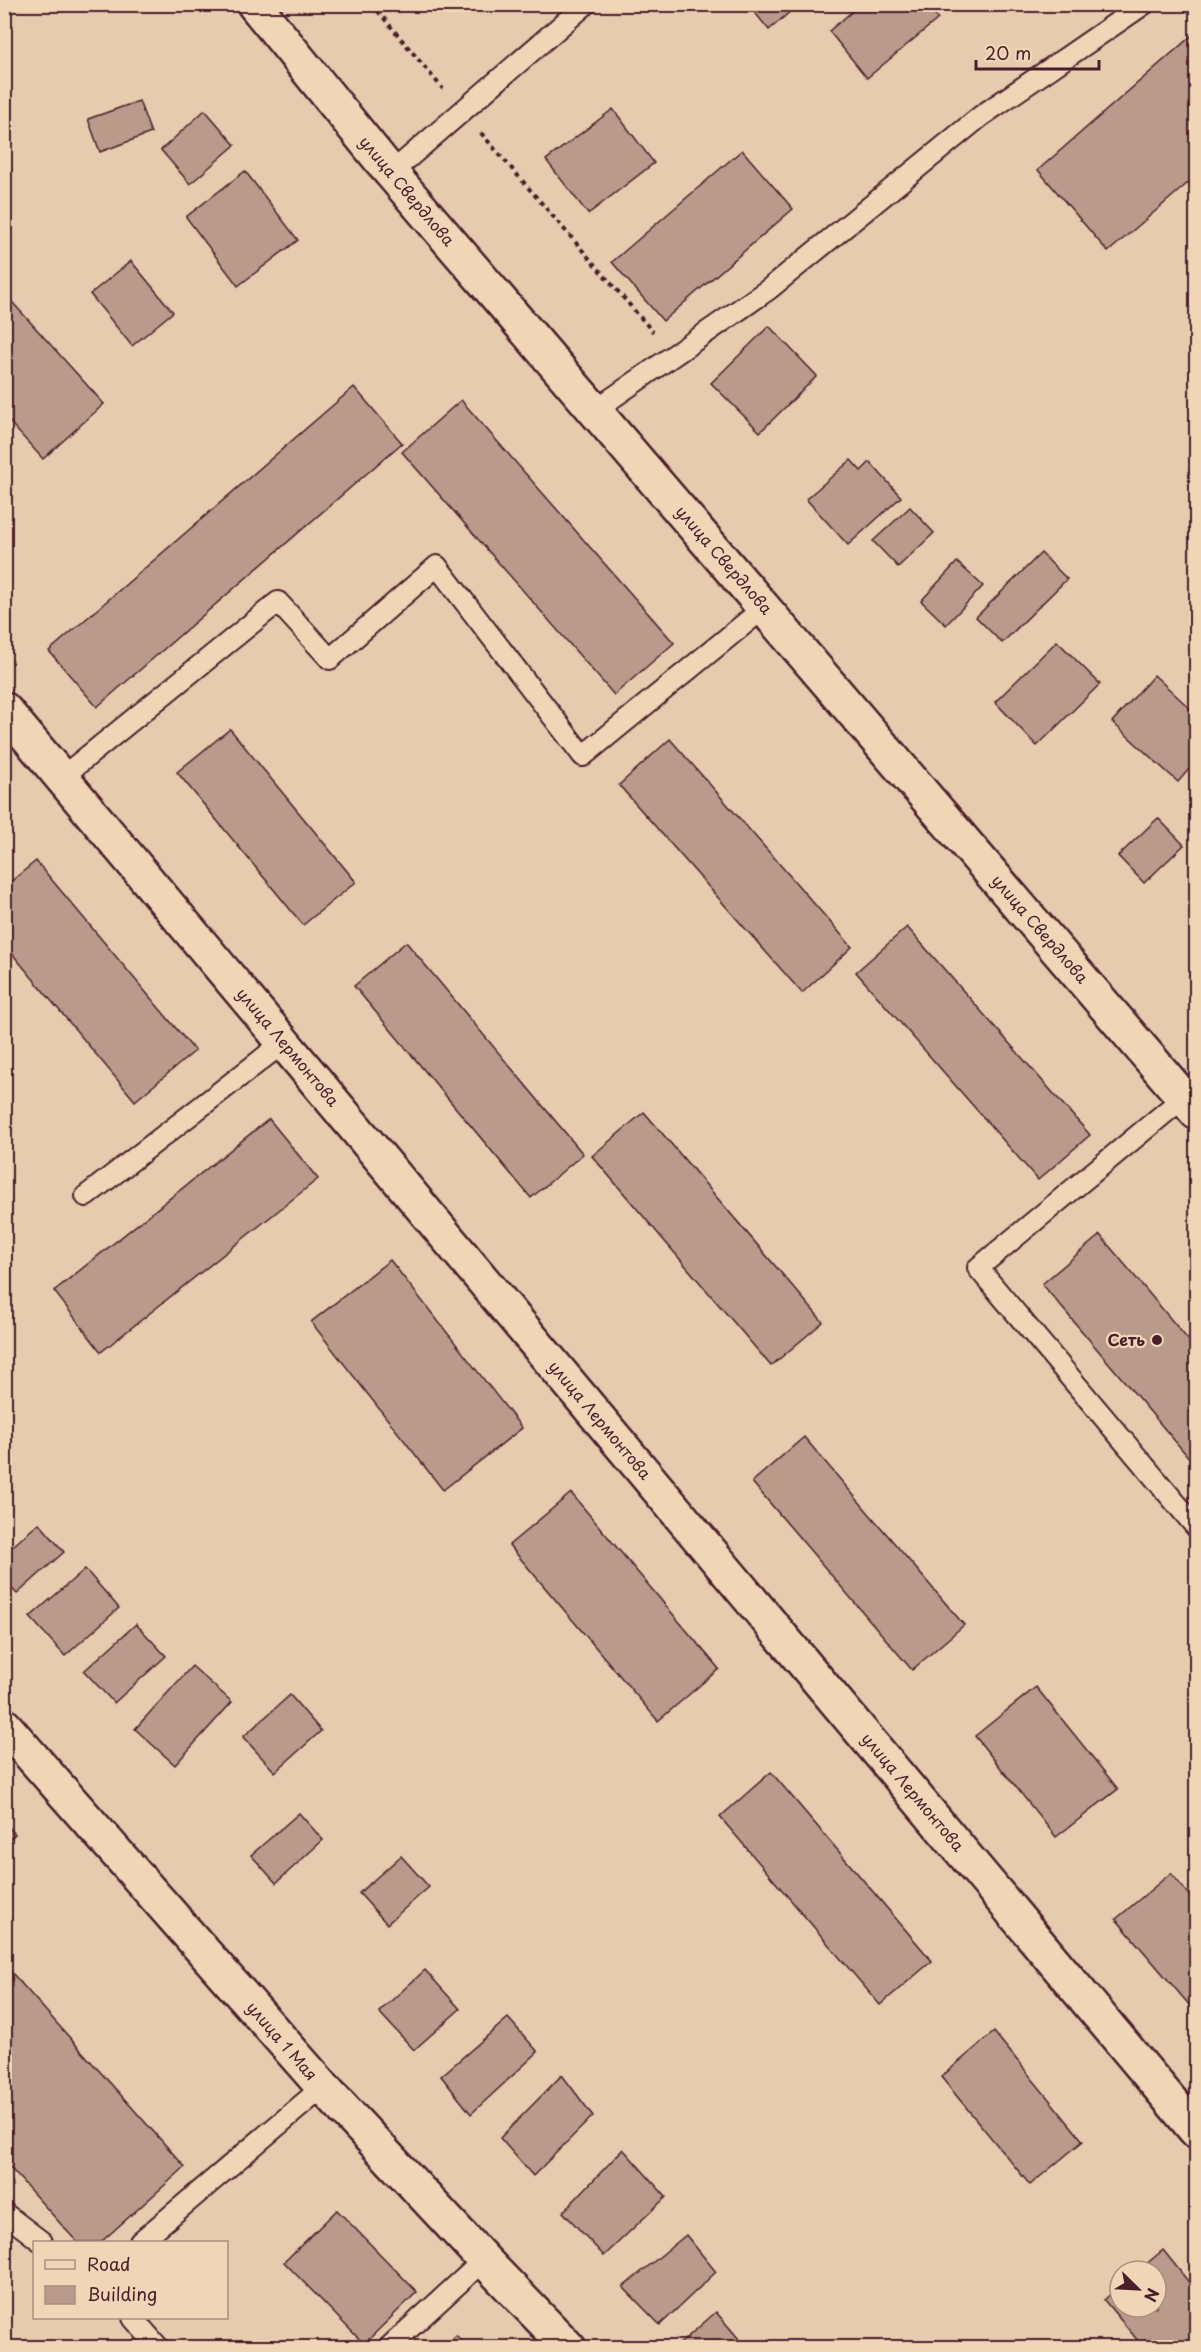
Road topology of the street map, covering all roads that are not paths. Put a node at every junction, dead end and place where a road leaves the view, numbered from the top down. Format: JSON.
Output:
{"nodes":[{"id":1,"x":254,"y":4,"type":"edge"},
{"id":2,"x":586,"y":4,"type":"edge"},
{"id":3,"x":1144,"y":4,"type":"edge"},
{"id":4,"x":391,"y":173,"type":"junction"},
{"id":5,"x":595,"y":410,"type":"junction"},
{"id":6,"x":765,"y":607,"type":"junction"},
{"id":7,"x":4,"y":709,"type":"edge"},
{"id":8,"x":62,"y":777,"type":"junction"},
{"id":9,"x":284,"y":1042,"type":"junction"},
{"id":10,"x":1190,"y":1105,"type":"edge"},
{"id":11,"x":86,"y":1196,"type":"dead end"},
{"id":12,"x":1197,"y":1527,"type":"edge"},
{"id":13,"x":4,"y":1725,"type":"edge"},
{"id":14,"x":323,"y":2087,"type":"junction"},
{"id":15,"x":1197,"y":2131,"type":"edge"},
{"id":16,"x":4,"y":2213,"type":"edge"},
{"id":17,"x":41,"y":2241,"type":"edge"},
{"id":18,"x":141,"y":2241,"type":"edge"},
{"id":19,"x":484,"y":2260,"type":"junction"},
{"id":20,"x":134,"y":2319,"type":"edge"},
{"id":21,"x":159,"y":2348,"type":"edge"},
{"id":22,"x":388,"y":2348,"type":"edge"},
{"id":23,"x":569,"y":2348,"type":"edge"}],
"edges":[{"from":1,"to":4,"type":"street","name":"улица Свердлова"},
{"from":2,"to":4,"type":"lane"},
{"from":3,"to":5,"type":"lane"},
{"from":4,"to":5,"type":"street","name":"улица Свердлова"},
{"from":5,"to":6,"type":"street","name":"улица Свердлова"},
{"from":6,"to":8,"type":"lane"},
{"from":6,"to":10,"type":"street","name":"улица Свердлова"},
{"from":7,"to":8,"type":"street","name":"улица Лермонтова"},
{"from":8,"to":9,"type":"street","name":"улица Лермонтова"},
{"from":9,"to":11,"type":"lane"},
{"from":9,"to":15,"type":"street","name":"улица Лермонтова"},
{"from":10,"to":12,"type":"lane"},
{"from":13,"to":14,"type":"street","name":"улица 1 Мая"},
{"from":14,"to":18,"type":"lane"},
{"from":14,"to":19,"type":"street","name":"улица 1 Мая"},
{"from":16,"to":17,"type":"lane"},
{"from":19,"to":22,"type":"lane"},
{"from":19,"to":23,"type":"street","name":"улица 1 Мая"},
{"from":20,"to":21,"type":"lane"}]}
